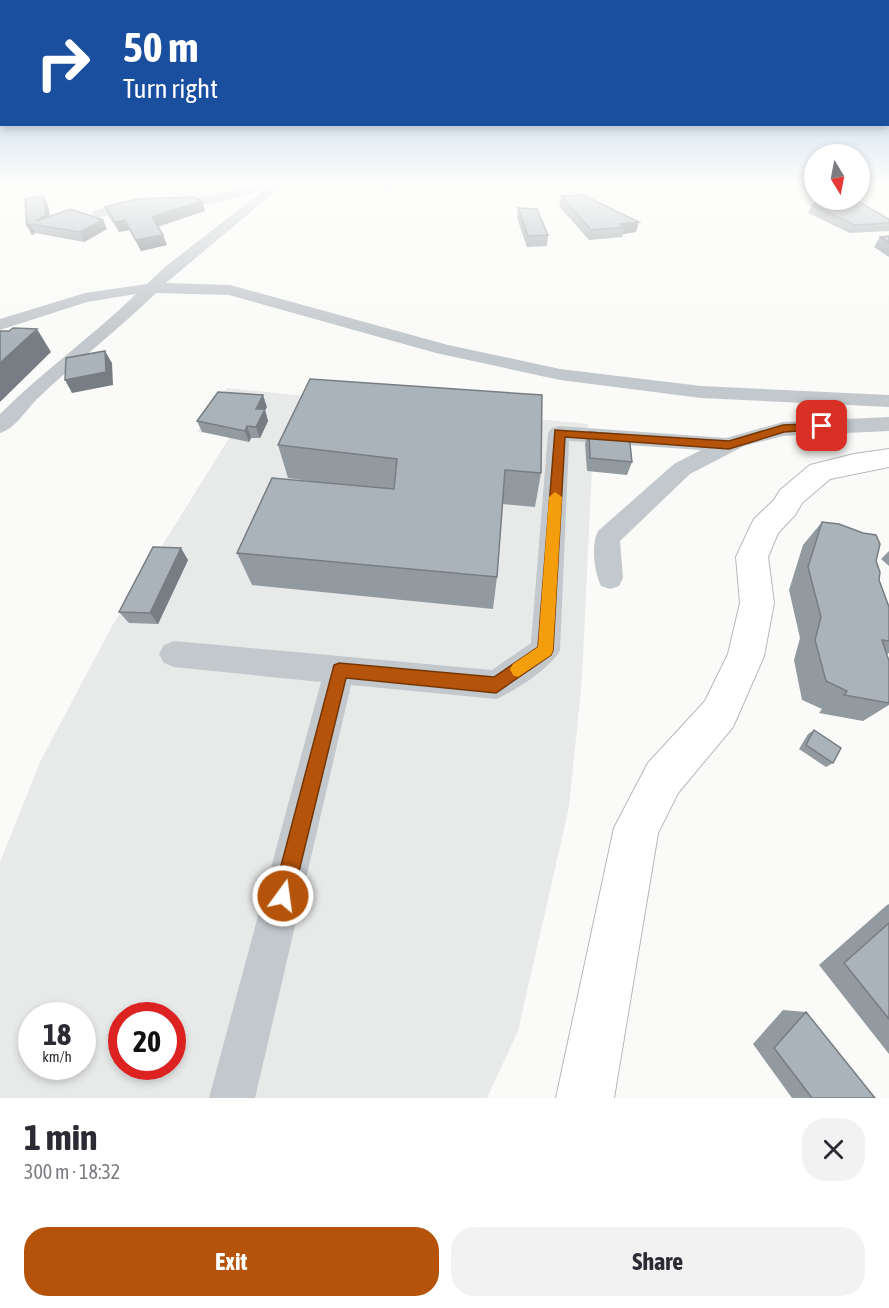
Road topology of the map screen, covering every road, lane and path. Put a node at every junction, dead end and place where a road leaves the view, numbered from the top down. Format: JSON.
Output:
{"nodes":[{"id":1,"x":215,"y":235,"type":"edge"},
{"id":2,"x":151,"y":287,"type":"junction"},
{"id":3,"x":0,"y":325,"type":"edge"},
{"id":4,"x":889,"y":401,"type":"edge"},
{"id":5,"x":889,"y":424,"type":"edge"},
{"id":6,"x":0,"y":426,"type":"edge"},
{"id":7,"x":729,"y":445,"type":"junction"},
{"id":8,"x":889,"y":458,"type":"edge"},
{"id":9,"x":610,"y":578,"type":"dead end"},
{"id":10,"x":174,"y":654,"type":"dead end"},
{"id":11,"x":339,"y":670,"type":"junction"},
{"id":12,"x":232,"y":1098,"type":"edge"},
{"id":13,"x":585,"y":1098,"type":"edge"}],
"edges":[{"from":1,"to":2,"type":"street"},
{"from":2,"to":3,"type":"street"},
{"from":2,"to":4,"type":"street"},
{"from":2,"to":6,"type":"street"},
{"from":5,"to":7,"type":"street"},
{"from":7,"to":9,"type":"street"},
{"from":7,"to":11,"type":"street"},
{"from":8,"to":13,"type":"main road"},
{"from":10,"to":11,"type":"street"},
{"from":11,"to":12,"type":"street"}]}
